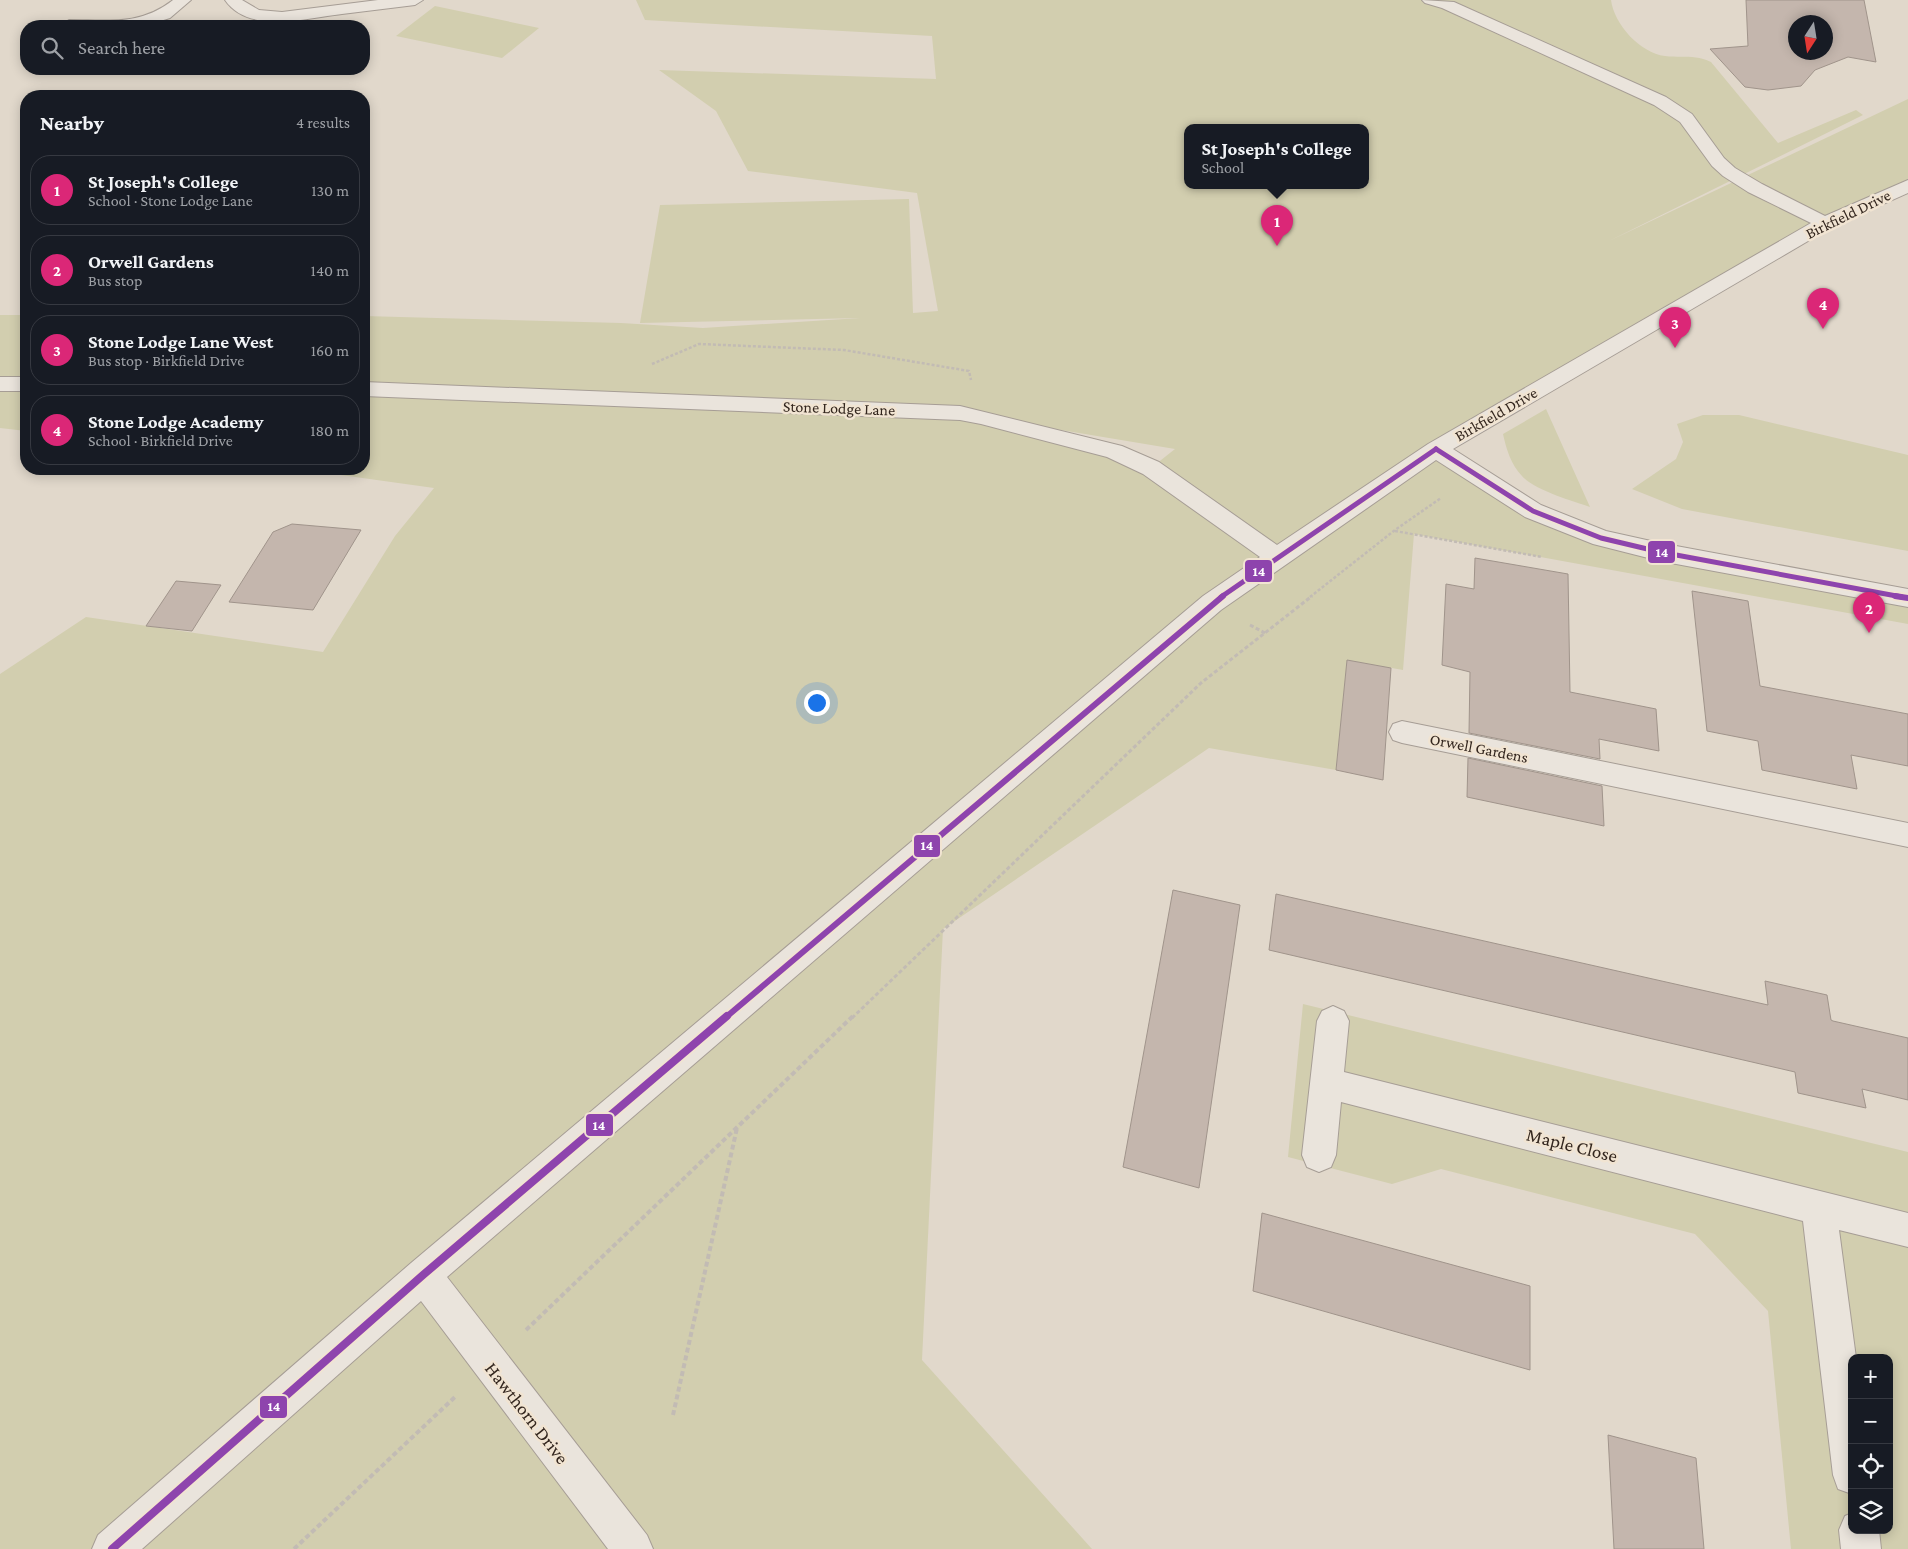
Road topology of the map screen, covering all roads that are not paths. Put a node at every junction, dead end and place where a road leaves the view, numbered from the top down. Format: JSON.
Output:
{"nodes":[{"id":1,"x":183,"y":0,"type":"edge"},
{"id":2,"x":233,"y":0,"type":"edge"},
{"id":3,"x":415,"y":0,"type":"edge"},
{"id":4,"x":1430,"y":0,"type":"edge"},
{"id":5,"x":148,"y":20,"type":"edge"},
{"id":6,"x":1908,"y":186,"type":"edge"},
{"id":7,"x":1825,"y":223,"type":"junction"},
{"id":8,"x":0,"y":384,"type":"edge"},
{"id":9,"x":20,"y":384,"type":"edge"},
{"id":10,"x":370,"y":389,"type":"edge"},
{"id":11,"x":1436,"y":449,"type":"junction"},
{"id":12,"x":1277,"y":557,"type":"junction"},
{"id":13,"x":1908,"y":598,"type":"edge"},
{"id":14,"x":1402,"y":732,"type":"dead end"},
{"id":15,"x":1908,"y":835,"type":"edge"},
{"id":16,"x":1333,"y":1021,"type":"dead end"},
{"id":17,"x":1326,"y":1083,"type":"junction"},
{"id":18,"x":1319,"y":1154,"type":"dead end"},
{"id":19,"x":1819,"y":1208,"type":"junction"},
{"id":20,"x":1908,"y":1230,"type":"edge"},
{"id":21,"x":423,"y":1276,"type":"junction"},
{"id":22,"x":1848,"y":1444,"type":"edge"},
{"id":23,"x":1859,"y":1534,"type":"edge"},
{"id":24,"x":112,"y":1549,"type":"edge"},
{"id":25,"x":633,"y":1549,"type":"edge"},
{"id":26,"x":1861,"y":1549,"type":"edge"}],
"edges":[{"from":1,"to":5,"type":"street"},
{"from":2,"to":3,"type":"street"},
{"from":4,"to":7,"type":"street"},
{"from":6,"to":7,"type":"street","name":"Birkfield Drive"},
{"from":7,"to":11,"type":"street","name":"Birkfield Drive"},
{"from":8,"to":9,"type":"street"},
{"from":10,"to":12,"type":"street","name":"Stone Lodge Lane"},
{"from":11,"to":12,"type":"street","name":"Birkfield Drive"},
{"from":11,"to":13,"type":"street"},
{"from":12,"to":21,"type":"street","name":"Birkfield Drive"},
{"from":14,"to":15,"type":"street","name":"Orwell Gardens"},
{"from":16,"to":17,"type":"street"},
{"from":17,"to":18,"type":"street"},
{"from":17,"to":19,"type":"street","name":"Maple Close"},
{"from":19,"to":20,"type":"street","name":"Maple Close"},
{"from":19,"to":22,"type":"street"},
{"from":21,"to":24,"type":"street","name":"Birkfield Drive"},
{"from":21,"to":25,"type":"street","name":"Hawthorn Drive"},
{"from":23,"to":26,"type":"street"}]}
